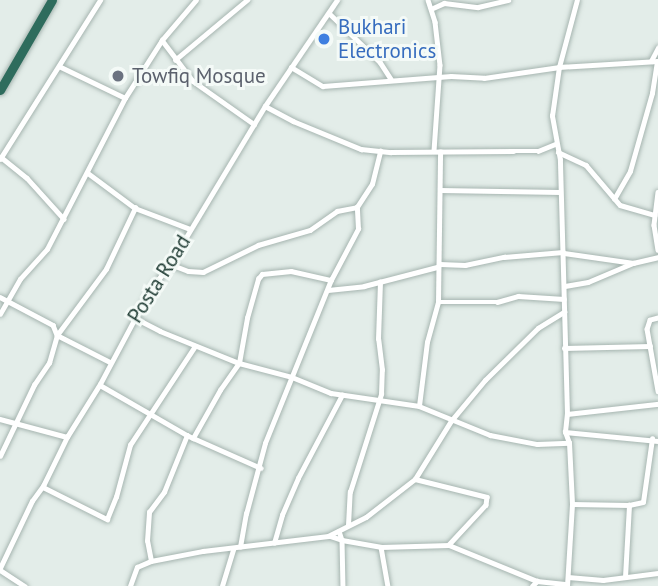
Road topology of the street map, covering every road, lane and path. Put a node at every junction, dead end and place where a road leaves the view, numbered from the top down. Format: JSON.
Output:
{"nodes":[{"id":1,"x":51,"y":0,"type":"edge"},
{"id":2,"x":100,"y":0,"type":"edge"},
{"id":3,"x":196,"y":0,"type":"edge"},
{"id":4,"x":247,"y":0,"type":"edge"},
{"id":5,"x":337,"y":0,"type":"edge"},
{"id":6,"x":428,"y":0,"type":"edge"},
{"id":7,"x":508,"y":0,"type":"edge"},
{"id":8,"x":577,"y":0,"type":"edge"},
{"id":9,"x":433,"y":8,"type":"junction"},
{"id":10,"x":329,"y":13,"type":"junction"},
{"id":11,"x":162,"y":40,"type":"junction"},
{"id":12,"x":658,"y":48,"type":"edge"},
{"id":13,"x":174,"y":60,"type":"junction"},
{"id":14,"x":655,"y":61,"type":"edge"},
{"id":15,"x":559,"y":66,"type":"junction"},
{"id":16,"x":61,"y":67,"type":"junction"},
{"id":17,"x":291,"y":67,"type":"junction"},
{"id":18,"x":439,"y":76,"type":"junction"},
{"id":19,"x":391,"y":79,"type":"junction"},
{"id":20,"x":0,"y":90,"type":"edge"},
{"id":21,"x":125,"y":98,"type":"junction"},
{"id":22,"x":265,"y":106,"type":"junction"},
{"id":23,"x":254,"y":124,"type":"junction"},
{"id":24,"x":555,"y":144,"type":"junction"},
{"id":25,"x":380,"y":151,"type":"junction"},
{"id":26,"x":437,"y":152,"type":"junction"},
{"id":27,"x":558,"y":152,"type":"junction"},
{"id":28,"x":1,"y":158,"type":"edge"},
{"id":29,"x":88,"y":173,"type":"junction"},
{"id":30,"x":440,"y":190,"type":"junction"},
{"id":31,"x":559,"y":192,"type":"junction"},
{"id":32,"x":658,"y":192,"type":"edge"},
{"id":33,"x":614,"y":199,"type":"junction"},
{"id":34,"x":357,"y":207,"type":"junction"},
{"id":35,"x":135,"y":208,"type":"junction"},
{"id":36,"x":655,"y":215,"type":"junction"},
{"id":37,"x":64,"y":219,"type":"junction"},
{"id":38,"x":190,"y":229,"type":"junction"},
{"id":39,"x":658,"y":250,"type":"edge"},
{"id":40,"x":564,"y":253,"type":"junction"},
{"id":41,"x":658,"y":257,"type":"edge"},
{"id":42,"x":633,"y":263,"type":"junction"},
{"id":43,"x":170,"y":264,"type":"junction"},
{"id":44,"x":438,"y":266,"type":"junction"},
{"id":45,"x":331,"y":280,"type":"junction"},
{"id":46,"x":380,"y":282,"type":"junction"},
{"id":47,"x":565,"y":286,"type":"junction"},
{"id":48,"x":328,"y":290,"type":"junction"},
{"id":49,"x":0,"y":296,"type":"edge"},
{"id":50,"x":564,"y":299,"type":"junction"},
{"id":51,"x":8,"y":301,"type":"junction"},
{"id":52,"x":438,"y":302,"type":"junction"},
{"id":53,"x":564,"y":312,"type":"junction"},
{"id":54,"x":0,"y":314,"type":"edge"},
{"id":55,"x":135,"y":318,"type":"junction"},
{"id":56,"x":658,"y":318,"type":"edge"},
{"id":57,"x":57,"y":335,"type":"junction"},
{"id":58,"x":195,"y":346,"type":"junction"},
{"id":59,"x":650,"y":346,"type":"junction"},
{"id":60,"x":564,"y":348,"type":"junction"},
{"id":61,"x":110,"y":362,"type":"junction"},
{"id":62,"x":239,"y":363,"type":"junction"},
{"id":63,"x":292,"y":377,"type":"junction"},
{"id":64,"x":100,"y":384,"type":"junction"},
{"id":65,"x":658,"y":391,"type":"edge"},
{"id":66,"x":342,"y":395,"type":"junction"},
{"id":67,"x":378,"y":402,"type":"junction"},
{"id":68,"x":658,"y":404,"type":"edge"},
{"id":69,"x":419,"y":406,"type":"junction"},
{"id":70,"x":152,"y":414,"type":"junction"},
{"id":71,"x":567,"y":414,"type":"junction"},
{"id":72,"x":0,"y":419,"type":"edge"},
{"id":73,"x":451,"y":421,"type":"junction"},
{"id":74,"x":16,"y":425,"type":"junction"},
{"id":75,"x":565,"y":432,"type":"junction"},
{"id":76,"x":187,"y":435,"type":"junction"},
{"id":77,"x":67,"y":438,"type":"junction"},
{"id":78,"x":193,"y":438,"type":"junction"},
{"id":79,"x":655,"y":440,"type":"edge"},
{"id":80,"x":569,"y":443,"type":"junction"},
{"id":81,"x":0,"y":456,"type":"edge"},
{"id":82,"x":261,"y":468,"type":"junction"},
{"id":83,"x":415,"y":479,"type":"junction"},
{"id":84,"x":43,"y":486,"type":"junction"},
{"id":85,"x":572,"y":504,"type":"junction"},
{"id":86,"x":629,"y":505,"type":"junction"},
{"id":87,"x":348,"y":525,"type":"junction"},
{"id":88,"x":339,"y":531,"type":"junction"},
{"id":89,"x":328,"y":536,"type":"junction"},
{"id":90,"x":342,"y":540,"type":"junction"},
{"id":91,"x":274,"y":543,"type":"junction"},
{"id":92,"x":449,"y":545,"type":"junction"},
{"id":93,"x":240,"y":547,"type":"junction"},
{"id":94,"x":381,"y":547,"type":"junction"},
{"id":95,"x":233,"y":549,"type":"junction"},
{"id":96,"x":151,"y":561,"type":"junction"},
{"id":97,"x":0,"y":569,"type":"edge"},
{"id":98,"x":658,"y":573,"type":"edge"},
{"id":99,"x":568,"y":577,"type":"junction"},
{"id":100,"x":625,"y":577,"type":"junction"},
{"id":101,"x":618,"y":578,"type":"junction"},
{"id":102,"x":537,"y":580,"type":"junction"},
{"id":103,"x":567,"y":585,"type":"edge"},
{"id":104,"x":25,"y":586,"type":"edge"},
{"id":105,"x":130,"y":586,"type":"edge"},
{"id":106,"x":222,"y":586,"type":"edge"},
{"id":107,"x":343,"y":586,"type":"edge"},
{"id":108,"x":388,"y":586,"type":"edge"},
{"id":109,"x":532,"y":586,"type":"edge"},
{"id":110,"x":621,"y":586,"type":"edge"}],
"edges":[{"from":1,"to":20,"type":"highway"},
{"from":2,"to":16,"type":"street"},
{"from":3,"to":11,"type":"street"},
{"from":4,"to":13,"type":"street"},
{"from":5,"to":10,"type":"street","name":"Posta Road"},
{"from":6,"to":9,"type":"street"},
{"from":7,"to":9,"type":"street"},
{"from":8,"to":15,"type":"street"},
{"from":9,"to":18,"type":"street"},
{"from":10,"to":17,"type":"street","name":"Posta Road"},
{"from":10,"to":19,"type":"street"},
{"from":11,"to":13,"type":"street"},
{"from":11,"to":21,"type":"street"},
{"from":12,"to":14,"type":"street"},
{"from":13,"to":23,"type":"street"},
{"from":14,"to":15,"type":"street"},
{"from":14,"to":33,"type":"street"},
{"from":15,"to":18,"type":"street"},
{"from":15,"to":24,"type":"street"},
{"from":16,"to":21,"type":"street"},
{"from":16,"to":28,"type":"street"},
{"from":17,"to":19,"type":"street"},
{"from":17,"to":22,"type":"street","name":"Posta Road"},
{"from":18,"to":19,"type":"street"},
{"from":18,"to":26,"type":"street"},
{"from":21,"to":29,"type":"street"},
{"from":22,"to":23,"type":"street","name":"Posta Road"},
{"from":22,"to":25,"type":"street"},
{"from":23,"to":38,"type":"street","name":"Posta Road"},
{"from":24,"to":26,"type":"street"},
{"from":24,"to":27,"type":"street"},
{"from":25,"to":26,"type":"street"},
{"from":25,"to":34,"type":"street"},
{"from":26,"to":30,"type":"street"},
{"from":27,"to":31,"type":"street"},
{"from":27,"to":33,"type":"street"},
{"from":28,"to":37,"type":"street"},
{"from":29,"to":35,"type":"street"},
{"from":29,"to":37,"type":"street"},
{"from":30,"to":31,"type":"street"},
{"from":30,"to":44,"type":"street"},
{"from":31,"to":40,"type":"street"},
{"from":32,"to":36,"type":"street"},
{"from":33,"to":36,"type":"street"},
{"from":34,"to":43,"type":"street"},
{"from":34,"to":45,"type":"street"},
{"from":35,"to":38,"type":"street"},
{"from":35,"to":57,"type":"street"},
{"from":36,"to":39,"type":"street"},
{"from":37,"to":51,"type":"street"},
{"from":38,"to":43,"type":"street","name":"Posta Road"},
{"from":40,"to":42,"type":"street"},
{"from":40,"to":44,"type":"street"},
{"from":40,"to":47,"type":"street"},
{"from":41,"to":42,"type":"street"},
{"from":42,"to":47,"type":"street"},
{"from":43,"to":55,"type":"street","name":"Posta Road"},
{"from":44,"to":46,"type":"street"},
{"from":44,"to":52,"type":"street"},
{"from":45,"to":48,"type":"street"},
{"from":45,"to":62,"type":"street"},
{"from":46,"to":48,"type":"street"},
{"from":46,"to":67,"type":"street"},
{"from":47,"to":50,"type":"street"},
{"from":48,"to":63,"type":"street"},
{"from":49,"to":51,"type":"street"},
{"from":50,"to":52,"type":"street"},
{"from":50,"to":53,"type":"street"},
{"from":51,"to":54,"type":"street"},
{"from":51,"to":57,"type":"street"},
{"from":52,"to":69,"type":"street"},
{"from":53,"to":60,"type":"street"},
{"from":53,"to":73,"type":"street"},
{"from":55,"to":58,"type":"street"},
{"from":55,"to":61,"type":"street","name":"Posta Road"},
{"from":56,"to":59,"type":"street"},
{"from":57,"to":61,"type":"street"},
{"from":57,"to":74,"type":"street"},
{"from":58,"to":62,"type":"street"},
{"from":58,"to":70,"type":"street"},
{"from":59,"to":60,"type":"street"},
{"from":59,"to":65,"type":"street"},
{"from":60,"to":71,"type":"street"},
{"from":61,"to":64,"type":"street","name":"Posta Road"},
{"from":62,"to":63,"type":"street"},
{"from":62,"to":78,"type":"street"},
{"from":63,"to":66,"type":"street"},
{"from":63,"to":82,"type":"street"},
{"from":64,"to":70,"type":"street"},
{"from":64,"to":77,"type":"street","name":"Posta Road"},
{"from":66,"to":67,"type":"street"},
{"from":66,"to":91,"type":"street"},
{"from":67,"to":69,"type":"street"},
{"from":67,"to":87,"type":"street"},
{"from":68,"to":71,"type":"street"},
{"from":69,"to":73,"type":"street"},
{"from":70,"to":76,"type":"street"},
{"from":70,"to":84,"type":"street"},
{"from":71,"to":75,"type":"street"},
{"from":72,"to":74,"type":"street"},
{"from":73,"to":80,"type":"street"},
{"from":73,"to":83,"type":"street"},
{"from":74,"to":77,"type":"street"},
{"from":74,"to":81,"type":"street"},
{"from":75,"to":79,"type":"street"},
{"from":75,"to":80,"type":"street"},
{"from":76,"to":78,"type":"street"},
{"from":76,"to":96,"type":"street"},
{"from":77,"to":84,"type":"street","name":"Posta Road"},
{"from":78,"to":82,"type":"street"},
{"from":79,"to":86,"type":"street"},
{"from":80,"to":85,"type":"street"},
{"from":82,"to":93,"type":"street"},
{"from":83,"to":87,"type":"street"},
{"from":83,"to":92,"type":"street"},
{"from":84,"to":97,"type":"street","name":"Posta Road"},
{"from":85,"to":86,"type":"street"},
{"from":85,"to":99,"type":"street"},
{"from":86,"to":100,"type":"street"},
{"from":87,"to":88,"type":"street"},
{"from":88,"to":89,"type":"street"},
{"from":88,"to":90,"type":"street"},
{"from":89,"to":90,"type":"street"},
{"from":89,"to":91,"type":"street"},
{"from":90,"to":94,"type":"street"},
{"from":90,"to":107,"type":"street"},
{"from":91,"to":93,"type":"street"},
{"from":92,"to":94,"type":"street"},
{"from":92,"to":102,"type":"street"},
{"from":93,"to":95,"type":"street"},
{"from":94,"to":108,"type":"street"},
{"from":95,"to":96,"type":"street"},
{"from":95,"to":106,"type":"street"},
{"from":96,"to":105,"type":"street"},
{"from":97,"to":104,"type":"street"},
{"from":98,"to":100,"type":"street"},
{"from":99,"to":101,"type":"street"},
{"from":99,"to":103,"type":"street"},
{"from":100,"to":101,"type":"street"},
{"from":101,"to":110,"type":"street"},
{"from":102,"to":103,"type":"street"},
{"from":102,"to":109,"type":"street"}]}
